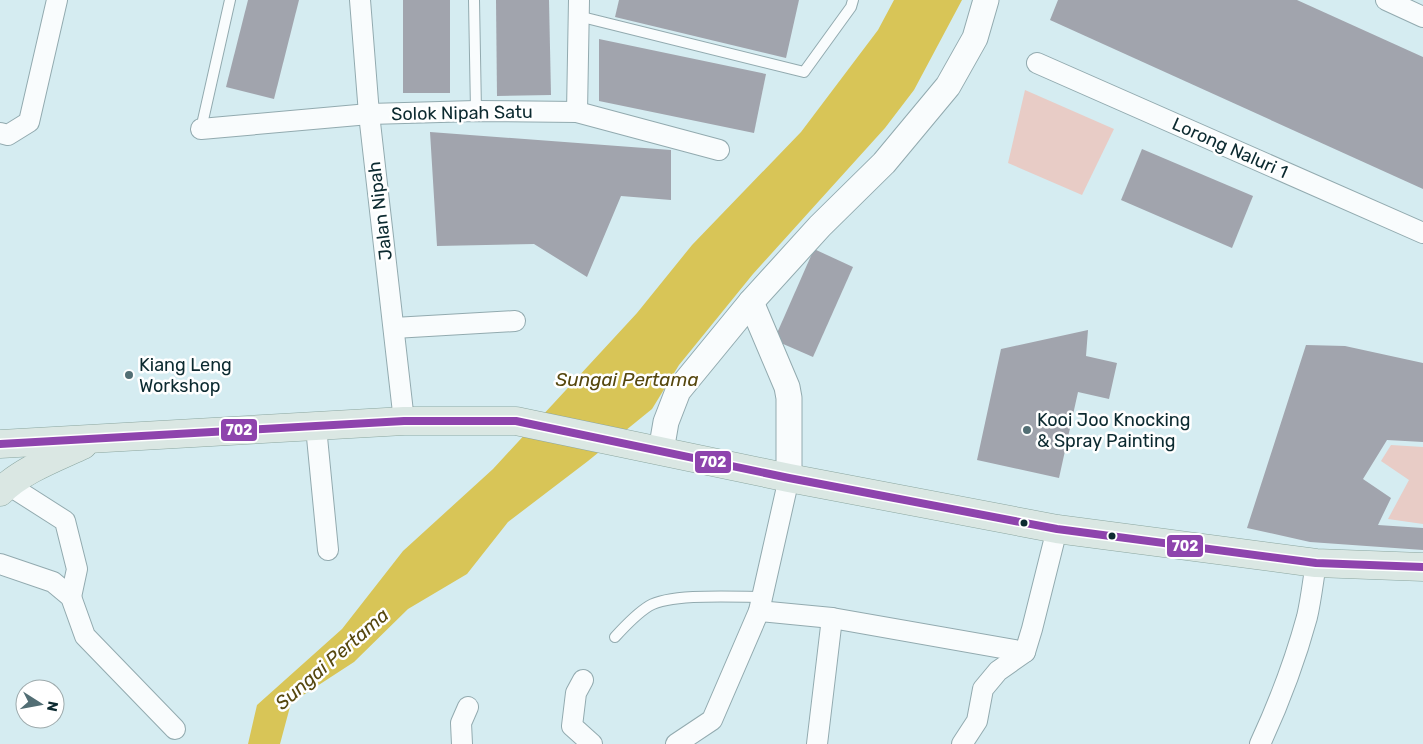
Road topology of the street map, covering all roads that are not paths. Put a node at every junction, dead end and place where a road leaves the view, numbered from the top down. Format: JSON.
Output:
{"nodes":[{"id":1,"x":57,"y":0,"type":"edge"},
{"id":2,"x":230,"y":0,"type":"edge"},
{"id":3,"x":360,"y":0,"type":"edge"},
{"id":4,"x":474,"y":0,"type":"edge"},
{"id":5,"x":853,"y":0,"type":"edge"},
{"id":6,"x":986,"y":0,"type":"edge"},
{"id":7,"x":1386,"y":0,"type":"edge"},
{"id":8,"x":578,"y":8,"type":"edge"},
{"id":9,"x":1423,"y":17,"type":"edge"},
{"id":10,"x":1037,"y":63,"type":"dead end"},
{"id":11,"x":476,"y":111,"type":"junction"},
{"id":12,"x":577,"y":112,"type":"junction"},
{"id":13,"x":369,"y":114,"type":"junction"},
{"id":14,"x":201,"y":129,"type":"joint"},
{"id":15,"x":0,"y":133,"type":"edge"},
{"id":16,"x":719,"y":150,"type":"dead end"},
{"id":17,"x":1423,"y":233,"type":"edge"},
{"id":18,"x":751,"y":302,"type":"junction"},
{"id":19,"x":515,"y":322,"type":"dead end"},
{"id":20,"x":394,"y":328,"type":"junction"},
{"id":21,"x":404,"y":421,"type":"junction"},
{"id":22,"x":316,"y":427,"type":"junction"},
{"id":23,"x":96,"y":439,"type":"junction"},
{"id":24,"x":0,"y":444,"type":"edge"},
{"id":25,"x":661,"y":451,"type":"junction"},
{"id":26,"x":790,"y":478,"type":"junction"},
{"id":27,"x":4,"y":488,"type":"edge"},
{"id":28,"x":1056,"y":529,"type":"junction"},
{"id":29,"x":328,"y":550,"type":"dead end"},
{"id":30,"x":1316,"y":563,"type":"junction"},
{"id":31,"x":0,"y":564,"type":"edge"},
{"id":32,"x":1423,"y":566,"type":"edge"},
{"id":33,"x":71,"y":597,"type":"junction"},
{"id":34,"x":761,"y":604,"type":"junction"},
{"id":35,"x":832,"y":618,"type":"junction"},
{"id":36,"x":615,"y":637,"type":"dead end"},
{"id":37,"x":1025,"y":652,"type":"junction"},
{"id":38,"x":583,"y":680,"type":"dead end"},
{"id":39,"x":468,"y":707,"type":"dead end"},
{"id":40,"x":175,"y":729,"type":"dead end"},
{"id":41,"x":462,"y":744,"type":"edge"},
{"id":42,"x":592,"y":744,"type":"edge"},
{"id":43,"x":676,"y":744,"type":"edge"},
{"id":44,"x":817,"y":744,"type":"edge"},
{"id":45,"x":962,"y":744,"type":"edge"},
{"id":46,"x":1260,"y":744,"type":"edge"}],
"edges":[{"from":1,"to":15,"type":"street"},
{"from":2,"to":14,"type":"lane"},
{"from":3,"to":13,"type":"street","name":"Jalan Nipah"},
{"from":4,"to":11,"type":"lane"},
{"from":5,"to":8,"type":"lane"},
{"from":6,"to":18,"type":"street"},
{"from":7,"to":9,"type":"street"},
{"from":8,"to":12,"type":"street"},
{"from":10,"to":17,"type":"street","name":"Lorong Naluri 1"},
{"from":11,"to":12,"type":"street","name":"Solok Nipah Satu"},
{"from":11,"to":13,"type":"street","name":"Solok Nipah Satu"},
{"from":12,"to":16,"type":"street","name":"Solok Nipah Satu"},
{"from":13,"to":14,"type":"street","name":"Solok Nipah Satu"},
{"from":13,"to":20,"type":"street","name":"Jalan Nipah"},
{"from":18,"to":25,"type":"street"},
{"from":18,"to":26,"type":"street"},
{"from":19,"to":20,"type":"street"},
{"from":20,"to":21,"type":"street","name":"Jalan Nipah"},
{"from":21,"to":22,"type":"main road"},
{"from":21,"to":25,"type":"main road"},
{"from":22,"to":23,"type":"main road"},
{"from":22,"to":29,"type":"street"},
{"from":23,"to":24,"type":"main road"},
{"from":23,"to":27,"type":"main road"},
{"from":25,"to":26,"type":"main road"},
{"from":26,"to":28,"type":"main road"},
{"from":26,"to":34,"type":"street"},
{"from":27,"to":33,"type":"street"},
{"from":28,"to":30,"type":"main road"},
{"from":28,"to":37,"type":"street"},
{"from":30,"to":32,"type":"main road"},
{"from":30,"to":46,"type":"street"},
{"from":31,"to":33,"type":"street"},
{"from":33,"to":40,"type":"street"},
{"from":34,"to":35,"type":"street"},
{"from":34,"to":36,"type":"lane"},
{"from":34,"to":43,"type":"street"},
{"from":35,"to":37,"type":"street"},
{"from":35,"to":44,"type":"street"},
{"from":37,"to":45,"type":"street"},
{"from":38,"to":42,"type":"street"},
{"from":39,"to":41,"type":"street"}]}
